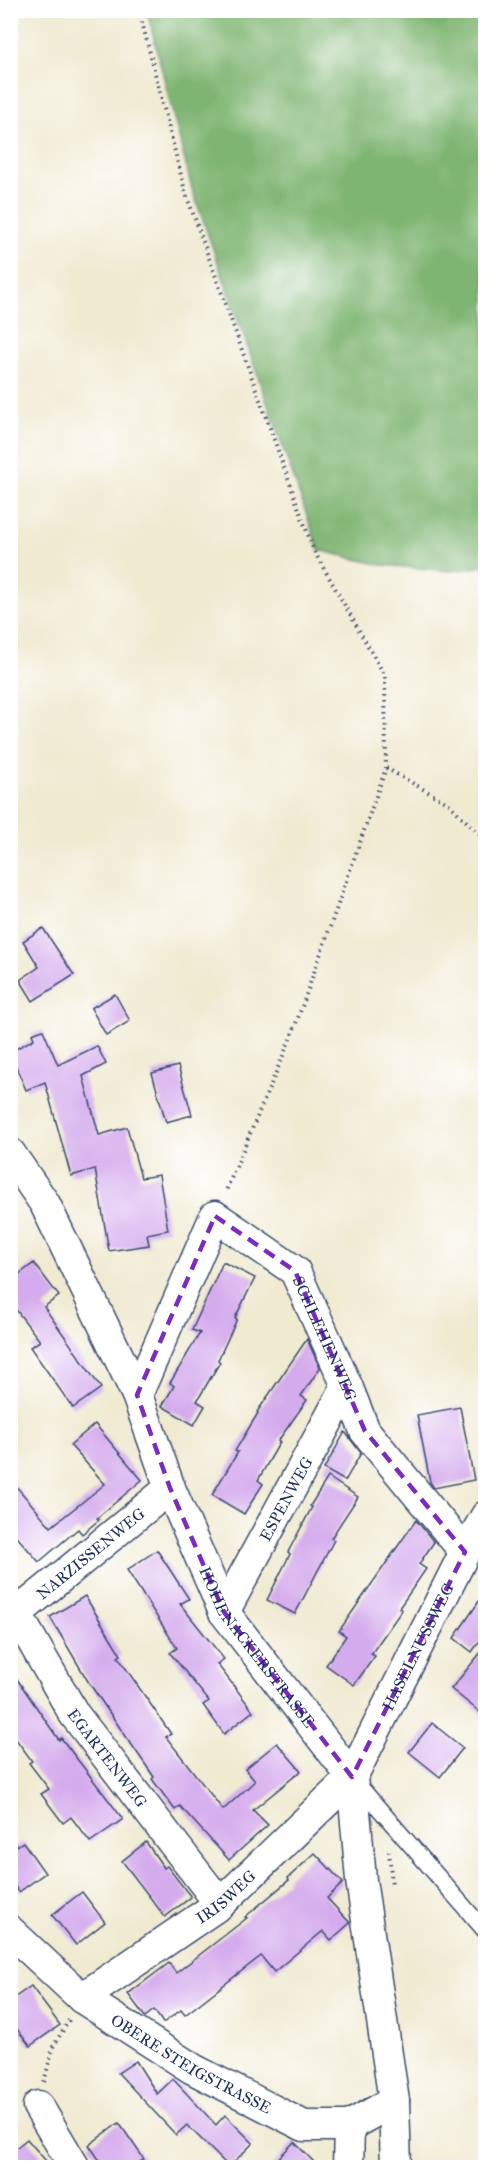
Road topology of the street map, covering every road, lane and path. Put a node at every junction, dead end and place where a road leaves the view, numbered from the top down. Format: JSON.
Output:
{"nodes":[{"id":1,"x":139,"y":10,"type":"edge"},
{"id":2,"x":386,"y":768,"type":"junction"},
{"id":3,"x":486,"y":841,"type":"edge"},
{"id":4,"x":10,"y":1154,"type":"edge"},
{"id":5,"x":215,"y":1216,"type":"junction"},
{"id":6,"x":347,"y":1386,"type":"junction"},
{"id":7,"x":137,"y":1395,"type":"junction"},
{"id":8,"x":170,"y":1488,"type":"junction"},
{"id":9,"x":486,"y":1516,"type":"edge"},
{"id":10,"x":465,"y":1552,"type":"junction"},
{"id":11,"x":13,"y":1611,"type":"edge"},
{"id":12,"x":224,"y":1612,"type":"junction"},
{"id":13,"x":352,"y":1777,"type":"junction"},
{"id":14,"x":220,"y":1904,"type":"junction"},
{"id":15,"x":10,"y":1931,"type":"edge"},
{"id":16,"x":486,"y":1932,"type":"edge"},
{"id":17,"x":82,"y":1998,"type":"junction"},
{"id":18,"x":394,"y":2102,"type":"junction"},
{"id":19,"x":39,"y":2106,"type":"joint"},
{"id":20,"x":350,"y":2126,"type":"junction"},
{"id":21,"x":75,"y":2168,"type":"edge"},
{"id":22,"x":348,"y":2168,"type":"edge"},
{"id":23,"x":396,"y":2168,"type":"edge"}],
"edges":[{"from":1,"to":2,"type":"path"},
{"from":2,"to":3,"type":"path"},
{"from":2,"to":5,"type":"path"},
{"from":4,"to":7,"type":"street","name":"HOHENACKERSTRASSE"},
{"from":5,"to":6,"type":"street","name":"SCHLEHENWEG"},
{"from":5,"to":7,"type":"street"},
{"from":6,"to":10,"type":"street","name":"SCHLEHENWEG"},
{"from":6,"to":12,"type":"street","name":"ESPENWEG"},
{"from":7,"to":8,"type":"street","name":"HOHENACKERSTRASSE"},
{"from":8,"to":11,"type":"street","name":"NARZISSENWEG"},
{"from":8,"to":12,"type":"street","name":"HOHENACKERSTRASSE"},
{"from":9,"to":10,"type":"street","name":"HASELNUSSWEG"},
{"from":10,"to":13,"type":"street","name":"HASELNUSSWEG"},
{"from":11,"to":14,"type":"street","name":"EGARTENWEG"},
{"from":12,"to":13,"type":"street","name":"HOHENACKERSTRASSE"},
{"from":13,"to":14,"type":"street","name":"IRISWEG"},
{"from":13,"to":16,"type":"lane"},
{"from":13,"to":18,"type":"street"},
{"from":14,"to":17,"type":"street","name":"IRISWEG"},
{"from":15,"to":17,"type":"street","name":"OBERE STEIGSTRASSE"},
{"from":17,"to":19,"type":"path"},
{"from":17,"to":20,"type":"street","name":"OBERE STEIGSTRASSE"},
{"from":18,"to":20,"type":"street","name":"OBERE STEIGSTRASSE"},
{"from":18,"to":23,"type":"street"},
{"from":19,"to":21,"type":"street"},
{"from":20,"to":22,"type":"street"}]}
